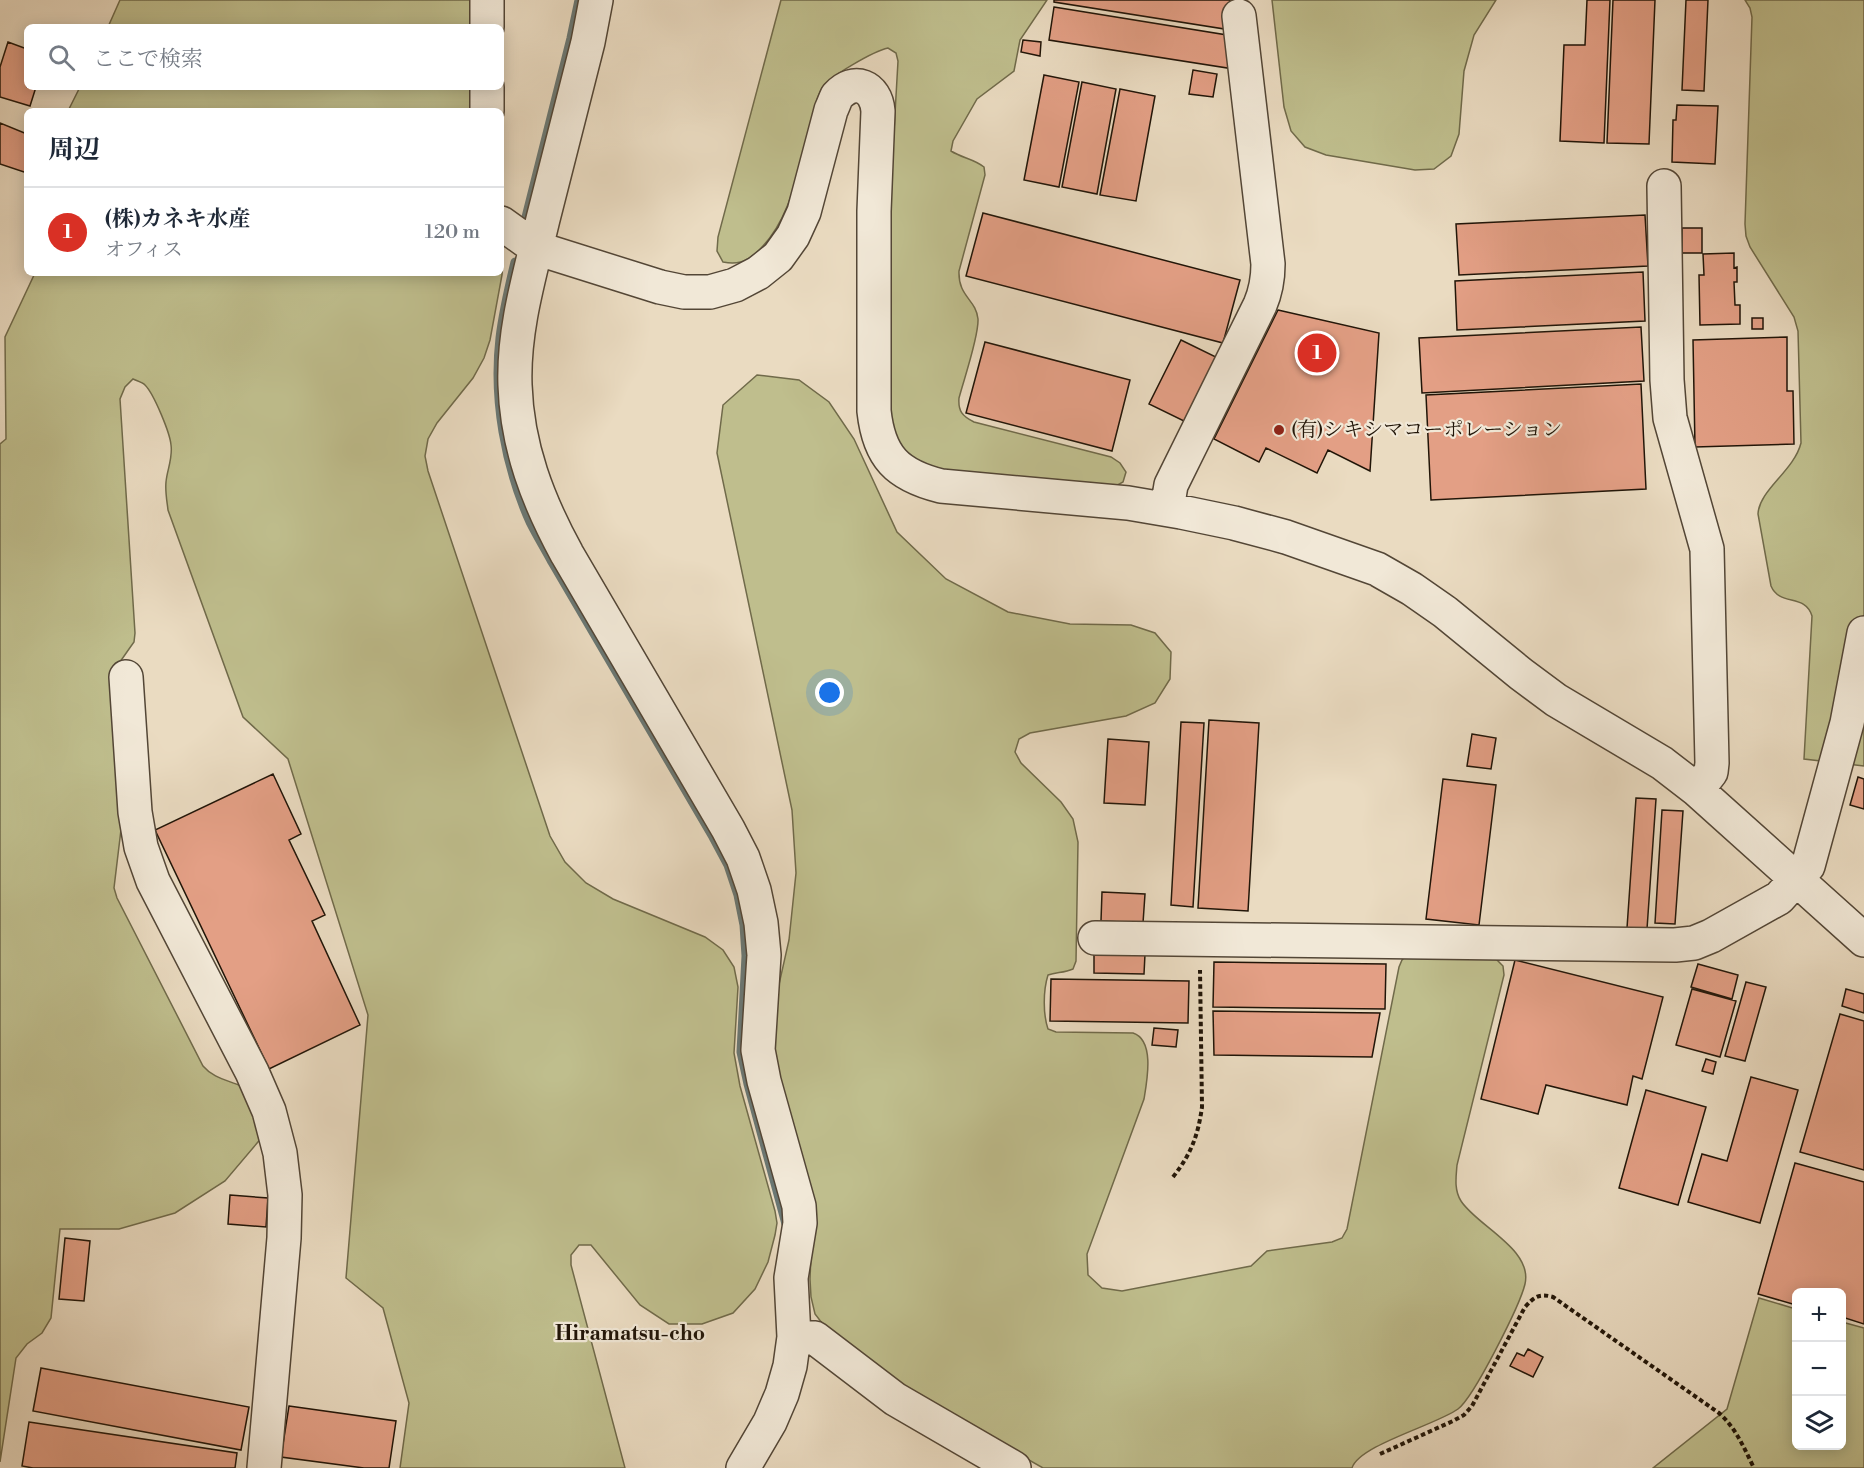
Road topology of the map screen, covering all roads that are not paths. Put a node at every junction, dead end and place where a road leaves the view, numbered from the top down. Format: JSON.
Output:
{"nodes":[{"id":1,"x":487,"y":0,"type":"edge"},
{"id":2,"x":596,"y":0,"type":"edge"},
{"id":3,"x":1239,"y":16,"type":"dead end"},
{"id":4,"x":487,"y":24,"type":"edge"},
{"id":5,"x":487,"y":90,"type":"edge"},
{"id":6,"x":487,"y":108,"type":"edge"},
{"id":7,"x":1664,"y":186,"type":"dead end"},
{"id":8,"x":504,"y":226,"type":"edge"},
{"id":9,"x":536,"y":248,"type":"junction"},
{"id":10,"x":1167,"y":509,"type":"junction"},
{"id":11,"x":1864,"y":633,"type":"edge"},
{"id":12,"x":126,"y":677,"type":"dead end"},
{"id":13,"x":1697,"y":790,"type":"junction"},
{"id":14,"x":1796,"y":879,"type":"junction"},
{"id":15,"x":1095,"y":938,"type":"dead end"},
{"id":16,"x":1864,"y":940,"type":"edge"},
{"id":17,"x":794,"y":1337,"type":"junction"},
{"id":18,"x":264,"y":1468,"type":"edge"},
{"id":19,"x":743,"y":1468,"type":"edge"},
{"id":20,"x":1014,"y":1468,"type":"edge"}],
"edges":[{"from":1,"to":4,"type":"street"},
{"from":2,"to":9,"type":"street"},
{"from":3,"to":10,"type":"street"},
{"from":5,"to":6,"type":"street"},
{"from":7,"to":13,"type":"street"},
{"from":8,"to":9,"type":"street"},
{"from":9,"to":10,"type":"street"},
{"from":9,"to":17,"type":"street"},
{"from":10,"to":13,"type":"street"},
{"from":11,"to":14,"type":"street"},
{"from":12,"to":18,"type":"street"},
{"from":13,"to":14,"type":"street"},
{"from":14,"to":15,"type":"street"},
{"from":14,"to":16,"type":"street"},
{"from":17,"to":19,"type":"street"},
{"from":17,"to":20,"type":"street"}]}
